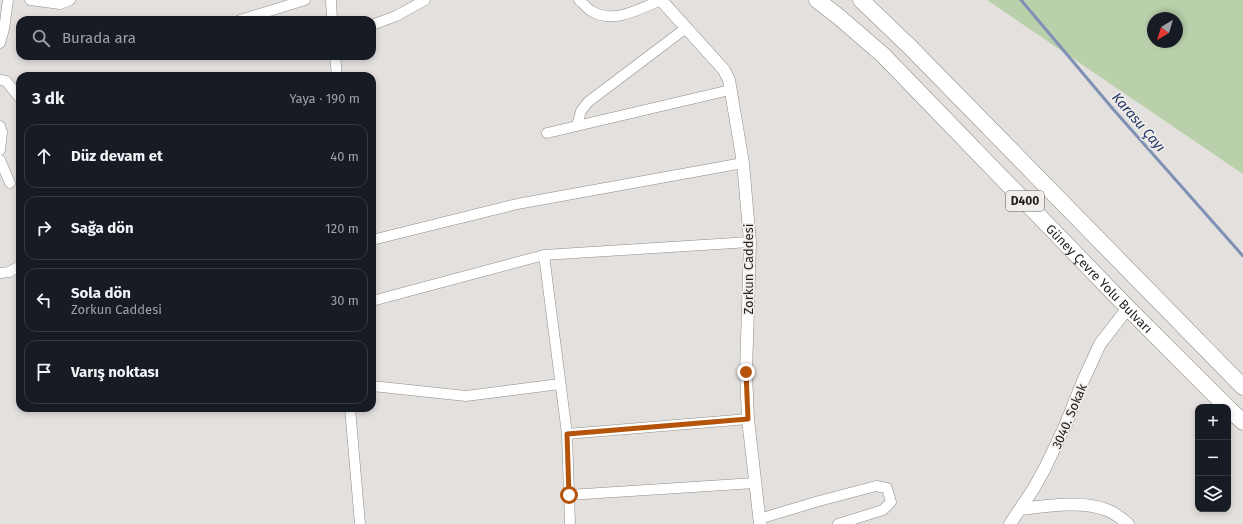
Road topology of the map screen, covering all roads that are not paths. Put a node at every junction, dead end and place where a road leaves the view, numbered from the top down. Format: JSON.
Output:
{"nodes":[{"id":1,"x":8,"y":0,"type":"edge"},
{"id":2,"x":30,"y":0,"type":"edge"},
{"id":3,"x":70,"y":0,"type":"edge"},
{"id":4,"x":305,"y":0,"type":"edge"},
{"id":5,"x":331,"y":0,"type":"edge"},
{"id":6,"x":425,"y":0,"type":"edge"},
{"id":7,"x":579,"y":0,"type":"edge"},
{"id":8,"x":661,"y":0,"type":"edge"},
{"id":9,"x":675,"y":0,"type":"edge"},
{"id":10,"x":817,"y":0,"type":"edge"},
{"id":11,"x":861,"y":0,"type":"edge"},
{"id":12,"x":672,"y":13,"type":"junction"},
{"id":13,"x":253,"y":16,"type":"edge"},
{"id":14,"x":332,"y":16,"type":"edge"},
{"id":15,"x":376,"y":24,"type":"edge"},
{"id":16,"x":686,"y":28,"type":"junction"},
{"id":17,"x":0,"y":43,"type":"edge"},
{"id":18,"x":335,"y":60,"type":"edge"},
{"id":19,"x":337,"y":72,"type":"edge"},
{"id":20,"x":0,"y":80,"type":"edge"},
{"id":21,"x":730,"y":90,"type":"junction"},
{"id":22,"x":16,"y":93,"type":"edge"},
{"id":23,"x":0,"y":126,"type":"edge"},
{"id":24,"x":577,"y":126,"type":"junction"},
{"id":25,"x":547,"y":133,"type":"dead end"},
{"id":26,"x":0,"y":150,"type":"edge"},
{"id":27,"x":0,"y":160,"type":"edge"},
{"id":28,"x":743,"y":163,"type":"junction"},
{"id":29,"x":10,"y":183,"type":"dead end"},
{"id":30,"x":376,"y":239,"type":"edge"},
{"id":31,"x":750,"y":242,"type":"junction"},
{"id":32,"x":544,"y":255,"type":"junction"},
{"id":33,"x":16,"y":268,"type":"edge"},
{"id":34,"x":0,"y":273,"type":"edge"},
{"id":35,"x":376,"y":300,"type":"edge"},
{"id":36,"x":1128,"y":308,"type":"junction"},
{"id":37,"x":560,"y":384,"type":"junction"},
{"id":38,"x":376,"y":386,"type":"edge"},
{"id":39,"x":1243,"y":387,"type":"edge"},
{"id":40,"x":1225,"y":404,"type":"edge"},
{"id":41,"x":1231,"y":410,"type":"edge"},
{"id":42,"x":350,"y":412,"type":"edge"},
{"id":43,"x":748,"y":419,"type":"junction"},
{"id":44,"x":1243,"y":422,"type":"edge"},
{"id":45,"x":567,"y":434,"type":"junction"},
{"id":46,"x":755,"y":482,"type":"junction"},
{"id":47,"x":569,"y":495,"type":"junction"},
{"id":48,"x":1020,"y":509,"type":"junction"},
{"id":49,"x":760,"y":522,"type":"edge"},
{"id":50,"x":360,"y":524,"type":"edge"},
{"id":51,"x":570,"y":524,"type":"edge"},
{"id":52,"x":838,"y":524,"type":"edge"},
{"id":53,"x":1010,"y":524,"type":"edge"},
{"id":54,"x":1128,"y":524,"type":"edge"}],
"edges":[{"from":1,"to":17,"type":"street"},
{"from":2,"to":3,"type":"street"},
{"from":4,"to":13,"type":"street"},
{"from":5,"to":14,"type":"street"},
{"from":6,"to":15,"type":"street"},
{"from":7,"to":8,"type":"street"},
{"from":8,"to":12,"type":"street","name":"Zorkun Caddesi"},
{"from":9,"to":12,"type":"street"},
{"from":10,"to":36,"type":"highway","name":"Güney Çevre Yolu Bulvarı","number":"D400"},
{"from":11,"to":39,"type":"highway","name":"Güney Çevre Yolu Bulvarı","number":"D400"},
{"from":12,"to":16,"type":"street","name":"Zorkun Caddesi"},
{"from":16,"to":21,"type":"street","name":"Zorkun Caddesi"},
{"from":16,"to":24,"type":"street"},
{"from":18,"to":19,"type":"street"},
{"from":20,"to":22,"type":"street"},
{"from":21,"to":24,"type":"street"},
{"from":21,"to":28,"type":"street","name":"Zorkun Caddesi"},
{"from":23,"to":26,"type":"street"},
{"from":24,"to":25,"type":"street"},
{"from":27,"to":29,"type":"street"},
{"from":28,"to":30,"type":"street"},
{"from":28,"to":31,"type":"street","name":"Zorkun Caddesi"},
{"from":31,"to":32,"type":"street"},
{"from":31,"to":43,"type":"street","name":"Zorkun Caddesi"},
{"from":32,"to":35,"type":"street"},
{"from":32,"to":37,"type":"street"},
{"from":33,"to":34,"type":"street"},
{"from":36,"to":40,"type":"highway","name":"Güney Çevre Yolu Bulvarı","number":"D400"},
{"from":36,"to":48,"type":"street","name":"3040. Sokak"},
{"from":37,"to":38,"type":"street"},
{"from":37,"to":45,"type":"street"},
{"from":41,"to":44,"type":"highway","name":"Güney Çevre Yolu Bulvarı","number":"D400"},
{"from":42,"to":50,"type":"street"},
{"from":43,"to":45,"type":"street"},
{"from":43,"to":46,"type":"street","name":"Zorkun Caddesi"},
{"from":45,"to":47,"type":"street"},
{"from":46,"to":47,"type":"street"},
{"from":46,"to":49,"type":"street","name":"Zorkun Caddesi"},
{"from":47,"to":51,"type":"street"},
{"from":48,"to":53,"type":"street","name":"3040. Sokak"},
{"from":48,"to":54,"type":"street"},
{"from":49,"to":52,"type":"street"}]}
